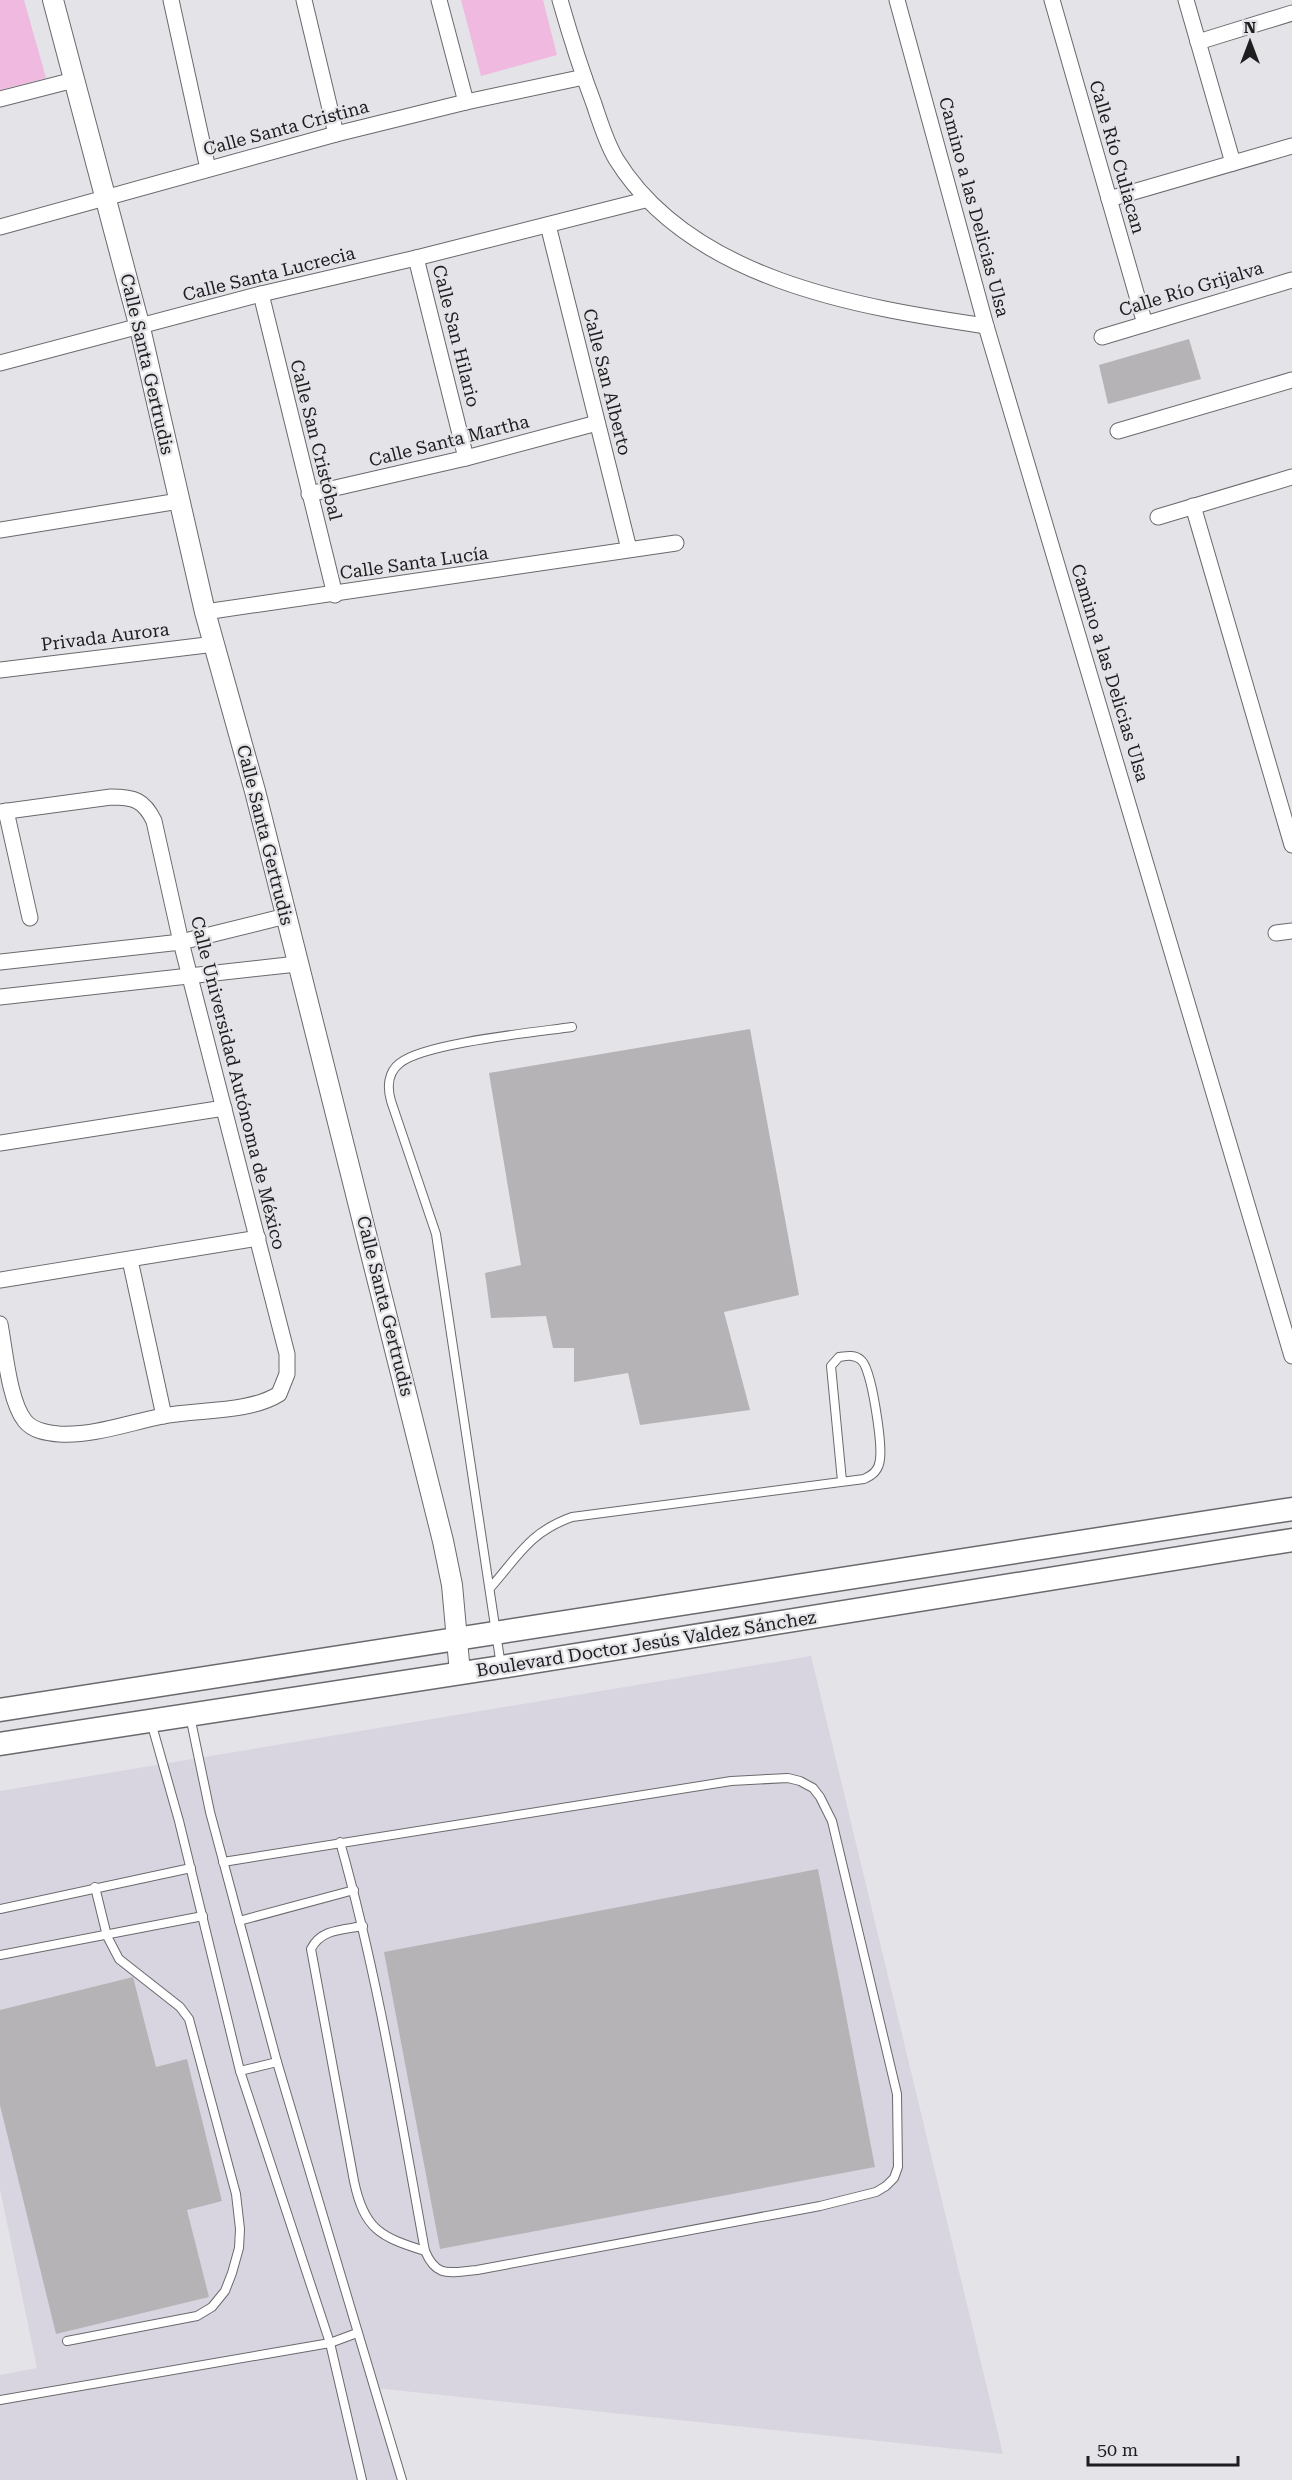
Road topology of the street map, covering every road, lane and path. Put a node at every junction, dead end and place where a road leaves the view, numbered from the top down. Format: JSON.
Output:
{"nodes":[{"id":1,"x":53,"y":0,"type":"edge"},
{"id":2,"x":171,"y":0,"type":"edge"},
{"id":3,"x":304,"y":0,"type":"edge"},
{"id":4,"x":439,"y":0,"type":"edge"},
{"id":5,"x":560,"y":0,"type":"edge"},
{"id":6,"x":897,"y":0,"type":"edge"},
{"id":7,"x":1053,"y":0,"type":"edge"},
{"id":8,"x":1186,"y":0,"type":"edge"},
{"id":9,"x":1292,"y":13,"type":"edge"},
{"id":10,"x":1198,"y":42,"type":"junction"},
{"id":11,"x":584,"y":77,"type":"junction"},
{"id":12,"x":74,"y":80,"type":"junction"},
{"id":13,"x":0,"y":99,"type":"edge"},
{"id":14,"x":465,"y":102,"type":"junction"},
{"id":15,"x":336,"y":134,"type":"junction"},
{"id":16,"x":1292,"y":146,"type":"edge"},
{"id":17,"x":1233,"y":163,"type":"junction"},
{"id":18,"x":208,"y":169,"type":"junction"},
{"id":19,"x":1109,"y":199,"type":"junction"},
{"id":20,"x":106,"y":200,"type":"junction"},
{"id":21,"x":645,"y":200,"type":"junction"},
{"id":22,"x":548,"y":225,"type":"junction"},
{"id":23,"x":0,"y":227,"type":"edge"},
{"id":24,"x":416,"y":258,"type":"junction"},
{"id":25,"x":1292,"y":279,"type":"edge"},
{"id":26,"x":261,"y":294,"type":"junction"},
{"id":27,"x":1145,"y":324,"type":"junction"},
{"id":28,"x":986,"y":326,"type":"junction"},
{"id":29,"x":140,"y":328,"type":"junction"},
{"id":30,"x":1102,"y":337,"type":"dead end"},
{"id":31,"x":0,"y":363,"type":"edge"},
{"id":32,"x":1292,"y":380,"type":"edge"},
{"id":33,"x":597,"y":423,"type":"junction"},
{"id":34,"x":1118,"y":431,"type":"dead end"},
{"id":35,"x":466,"y":459,"type":"junction"},
{"id":36,"x":1292,"y":477,"type":"edge"},
{"id":37,"x":309,"y":494,"type":"junction"},
{"id":38,"x":179,"y":501,"type":"junction"},
{"id":39,"x":1193,"y":506,"type":"junction"},
{"id":40,"x":1158,"y":517,"type":"dead end"},
{"id":41,"x":0,"y":530,"type":"edge"},
{"id":42,"x":676,"y":543,"type":"dead end"},
{"id":43,"x":629,"y":549,"type":"junction"},
{"id":44,"x":335,"y":595,"type":"junction"},
{"id":45,"x":205,"y":612,"type":"junction"},
{"id":46,"x":215,"y":644,"type":"junction"},
{"id":47,"x":0,"y":670,"type":"edge"},
{"id":48,"x":3,"y":812,"type":"edge"},
{"id":49,"x":1292,"y":845,"type":"edge"},
{"id":50,"x":286,"y":916,"type":"junction"},
{"id":51,"x":30,"y":918,"type":"dead end"},
{"id":52,"x":1292,"y":931,"type":"edge"},
{"id":53,"x":1276,"y":933,"type":"dead end"},
{"id":54,"x":181,"y":942,"type":"junction"},
{"id":55,"x":0,"y":962,"type":"edge"},
{"id":56,"x":297,"y":964,"type":"junction"},
{"id":57,"x":190,"y":976,"type":"junction"},
{"id":58,"x":0,"y":997,"type":"edge"},
{"id":59,"x":572,"y":1027,"type":"dead end"},
{"id":60,"x":224,"y":1108,"type":"junction"},
{"id":61,"x":0,"y":1143,"type":"edge"},
{"id":62,"x":258,"y":1238,"type":"junction"},
{"id":63,"x":130,"y":1260,"type":"junction"},
{"id":64,"x":0,"y":1280,"type":"edge"},
{"id":65,"x":0,"y":1324,"type":"edge"},
{"id":66,"x":1292,"y":1356,"type":"edge"},
{"id":67,"x":164,"y":1416,"type":"junction"},
{"id":68,"x":842,"y":1481,"type":"junction"},
{"id":69,"x":1292,"y":1509,"type":"edge"},
{"id":70,"x":1292,"y":1540,"type":"edge"},
{"id":71,"x":491,"y":1587,"type":"junction"},
{"id":72,"x":496,"y":1634,"type":"junction"},
{"id":73,"x":458,"y":1638,"type":"junction"},
{"id":74,"x":501,"y":1667,"type":"junction"},
{"id":75,"x":460,"y":1673,"type":"junction"},
{"id":76,"x":0,"y":1710,"type":"edge"},
{"id":77,"x":189,"y":1713,"type":"junction"},
{"id":78,"x":150,"y":1719,"type":"junction"},
{"id":79,"x":0,"y":1744,"type":"edge"},
{"id":80,"x":340,"y":1842,"type":"junction"},
{"id":81,"x":223,"y":1862,"type":"junction"},
{"id":82,"x":191,"y":1868,"type":"junction"},
{"id":83,"x":95,"y":1887,"type":"junction"},
{"id":84,"x":354,"y":1890,"type":"junction"},
{"id":85,"x":0,"y":1909,"type":"edge"},
{"id":86,"x":203,"y":1916,"type":"junction"},
{"id":87,"x":239,"y":1921,"type":"junction"},
{"id":88,"x":363,"y":1926,"type":"junction"},
{"id":89,"x":107,"y":1936,"type":"junction"},
{"id":90,"x":0,"y":1955,"type":"edge"},
{"id":91,"x":277,"y":2062,"type":"junction"},
{"id":92,"x":240,"y":2071,"type":"junction"},
{"id":93,"x":425,"y":2250,"type":"junction"},
{"id":94,"x":357,"y":2333,"type":"junction"},
{"id":95,"x":67,"y":2341,"type":"dead end"},
{"id":96,"x":330,"y":2343,"type":"junction"},
{"id":97,"x":0,"y":2400,"type":"edge"},
{"id":98,"x":362,"y":2480,"type":"edge"},
{"id":99,"x":402,"y":2480,"type":"edge"}],
"edges":[{"from":1,"to":12,"type":"street","name":"Calle Santa Gertrudis"},
{"from":2,"to":18,"type":"street"},
{"from":3,"to":15,"type":"street"},
{"from":4,"to":14,"type":"street"},
{"from":5,"to":11,"type":"street"},
{"from":6,"to":28,"type":"street","name":"Camino a las Delicias Ulsa"},
{"from":7,"to":19,"type":"street","name":"Calle Río Culiacan"},
{"from":8,"to":10,"type":"street"},
{"from":9,"to":10,"type":"street"},
{"from":10,"to":17,"type":"street"},
{"from":11,"to":14,"type":"street","name":"Calle Santa Cristina"},
{"from":11,"to":21,"type":"street"},
{"from":12,"to":13,"type":"street"},
{"from":12,"to":20,"type":"street","name":"Calle Santa Gertrudis"},
{"from":14,"to":15,"type":"street","name":"Calle Santa Cristina"},
{"from":15,"to":18,"type":"street","name":"Calle Santa Cristina"},
{"from":16,"to":17,"type":"street"},
{"from":17,"to":19,"type":"street"},
{"from":18,"to":20,"type":"street","name":"Calle Santa Cristina"},
{"from":19,"to":27,"type":"street","name":"Calle Río Culiacan"},
{"from":20,"to":23,"type":"street","name":"Calle Santa Cristina"},
{"from":20,"to":29,"type":"street","name":"Calle Santa Gertrudis"},
{"from":21,"to":22,"type":"street","name":"Calle Santa Lucrecia"},
{"from":21,"to":28,"type":"street"},
{"from":22,"to":24,"type":"street","name":"Calle Santa Lucrecia"},
{"from":22,"to":33,"type":"street","name":"Calle San Alberto"},
{"from":24,"to":26,"type":"street","name":"Calle Santa Lucrecia"},
{"from":24,"to":35,"type":"street","name":"Calle San Hilario"},
{"from":25,"to":27,"type":"street","name":"Calle Río Grijalva"},
{"from":26,"to":29,"type":"street","name":"Calle Santa Lucrecia"},
{"from":26,"to":37,"type":"street","name":"Calle San Cristóbal"},
{"from":27,"to":30,"type":"street","name":"Calle Río Grijalva"},
{"from":28,"to":66,"type":"street","name":"Camino a las Delicias Ulsa"},
{"from":29,"to":31,"type":"street","name":"Calle Santa Lucrecia"},
{"from":29,"to":38,"type":"street","name":"Calle Santa Gertrudis"},
{"from":32,"to":34,"type":"street"},
{"from":33,"to":35,"type":"street","name":"Calle Santa Martha"},
{"from":33,"to":43,"type":"street","name":"Calle San Alberto"},
{"from":35,"to":37,"type":"street","name":"Calle Santa Martha"},
{"from":36,"to":39,"type":"street"},
{"from":37,"to":44,"type":"street","name":"Calle San Cristóbal"},
{"from":38,"to":41,"type":"street"},
{"from":38,"to":45,"type":"street","name":"Calle Santa Gertrudis"},
{"from":39,"to":40,"type":"street"},
{"from":39,"to":49,"type":"street"},
{"from":42,"to":43,"type":"street","name":"Calle Santa Lucía"},
{"from":43,"to":44,"type":"street","name":"Calle Santa Lucía"},
{"from":44,"to":45,"type":"street","name":"Calle Santa Lucía"},
{"from":45,"to":46,"type":"street","name":"Calle Santa Gertrudis"},
{"from":46,"to":47,"type":"street","name":"Privada Aurora"},
{"from":46,"to":50,"type":"street","name":"Calle Santa Gertrudis"},
{"from":48,"to":51,"type":"street"},
{"from":48,"to":54,"type":"street","name":"Calle Universidad Autónoma de México"},
{"from":50,"to":54,"type":"street"},
{"from":50,"to":56,"type":"street","name":"Calle Santa Gertrudis"},
{"from":52,"to":53,"type":"street"},
{"from":54,"to":55,"type":"street"},
{"from":54,"to":57,"type":"street","name":"Calle Universidad Autónoma de México"},
{"from":56,"to":57,"type":"street"},
{"from":56,"to":73,"type":"street","name":"Calle Santa Gertrudis"},
{"from":57,"to":58,"type":"street"},
{"from":57,"to":60,"type":"street","name":"Calle Universidad Autónoma de México"},
{"from":59,"to":71,"type":"lane"},
{"from":60,"to":61,"type":"street"},
{"from":60,"to":62,"type":"street","name":"Calle Universidad Autónoma de México"},
{"from":62,"to":63,"type":"street"},
{"from":62,"to":67,"type":"street","name":"Calle Universidad Autónoma de México"},
{"from":63,"to":64,"type":"street"},
{"from":63,"to":67,"type":"street"},
{"from":65,"to":67,"type":"street"},
{"from":68,"to":68,"type":"lane"},
{"from":68,"to":71,"type":"lane"},
{"from":69,"to":72,"type":"main road","name":"Boulevard Doctor Jesús Valdez Sánchez"},
{"from":70,"to":74,"type":"main road","name":"Boulevard Doctor Jesús Valdez Sánchez"},
{"from":71,"to":72,"type":"lane"},
{"from":72,"to":73,"type":"main road","name":"Boulevard Doctor Jesús Valdez Sánchez"},
{"from":72,"to":74,"type":"lane"},
{"from":73,"to":75,"type":"street","name":"Calle Santa Gertrudis"},
{"from":73,"to":76,"type":"main road","name":"Boulevard Doctor Jesús Valdez Sánchez"},
{"from":74,"to":75,"type":"main road","name":"Boulevard Doctor Jesús Valdez Sánchez"},
{"from":75,"to":77,"type":"main road","name":"Boulevard Doctor Jesús Valdez Sánchez"},
{"from":77,"to":78,"type":"main road","name":"Boulevard Doctor Jesús Valdez Sánchez"},
{"from":77,"to":81,"type":"lane"},
{"from":78,"to":79,"type":"main road","name":"Boulevard Doctor Jesús Valdez Sánchez"},
{"from":78,"to":82,"type":"lane"},
{"from":80,"to":81,"type":"lane"},
{"from":80,"to":84,"type":"lane"},
{"from":80,"to":93,"type":"lane"},
{"from":81,"to":87,"type":"lane"},
{"from":82,"to":83,"type":"lane"},
{"from":82,"to":86,"type":"lane"},
{"from":83,"to":85,"type":"lane"},
{"from":83,"to":89,"type":"lane"},
{"from":84,"to":87,"type":"lane"},
{"from":84,"to":88,"type":"lane"},
{"from":86,"to":89,"type":"lane"},
{"from":86,"to":92,"type":"lane"},
{"from":87,"to":91,"type":"lane"},
{"from":88,"to":93,"type":"lane"},
{"from":88,"to":93,"type":"lane"},
{"from":89,"to":90,"type":"lane"},
{"from":89,"to":95,"type":"lane"},
{"from":91,"to":92,"type":"lane"},
{"from":91,"to":94,"type":"lane"},
{"from":92,"to":96,"type":"lane"},
{"from":94,"to":96,"type":"lane"},
{"from":94,"to":99,"type":"lane"},
{"from":96,"to":97,"type":"lane"},
{"from":96,"to":98,"type":"lane"}]}
